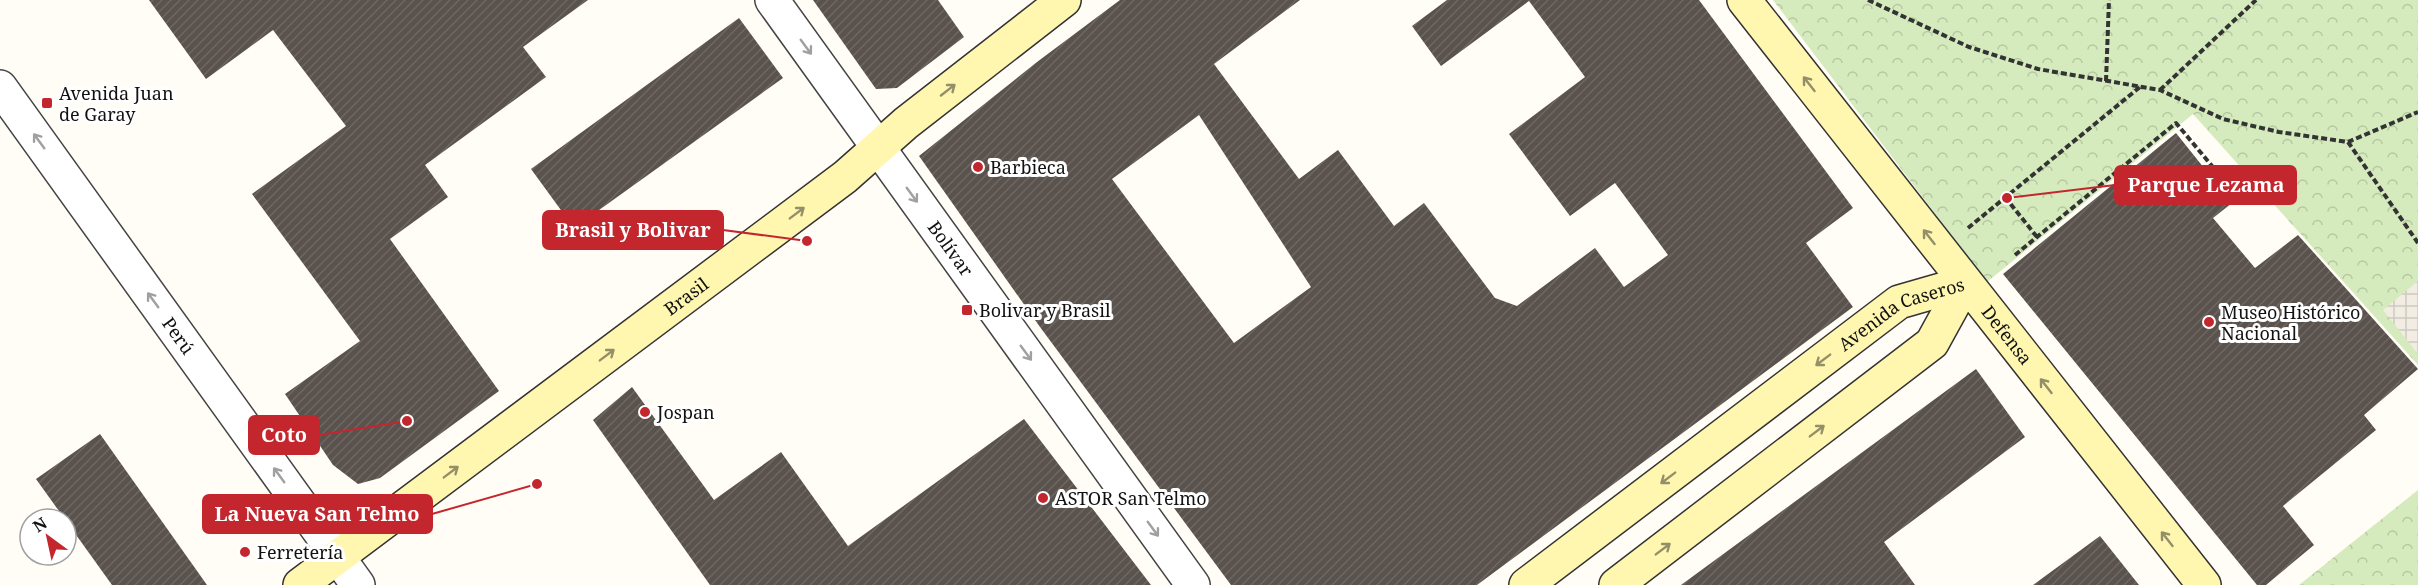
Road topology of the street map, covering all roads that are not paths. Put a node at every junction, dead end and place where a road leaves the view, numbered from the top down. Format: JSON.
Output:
{"nodes":[{"id":1,"x":771,"y":0,"type":"edge"},
{"id":2,"x":1064,"y":0,"type":"edge"},
{"id":3,"x":1743,"y":0,"type":"edge"},
{"id":4,"x":0,"y":87,"type":"edge"},
{"id":5,"x":878,"y":148,"type":"junction"},
{"id":6,"x":1965,"y":284,"type":"junction"},
{"id":7,"x":337,"y":557,"type":"junction"},
{"id":8,"x":300,"y":585,"type":"edge"},
{"id":9,"x":358,"y":585,"type":"edge"},
{"id":10,"x":1193,"y":585,"type":"edge"},
{"id":11,"x":1526,"y":585,"type":"edge"},
{"id":12,"x":1616,"y":585,"type":"edge"},
{"id":13,"x":2204,"y":585,"type":"edge"}],
"edges":[{"from":1,"to":5,"type":"street","name":"Bolívar","one_way":true},
{"from":5,"to":2,"type":"main road","name":"Brasil","one_way":true},
{"from":6,"to":3,"type":"main road","name":"Defensa","one_way":true},
{"from":7,"to":4,"type":"street","name":"Perú","one_way":true},
{"from":7,"to":5,"type":"main road","name":"Brasil","one_way":true},
{"from":5,"to":10,"type":"street","name":"Bolívar","one_way":true},
{"from":6,"to":11,"type":"main road","name":"Avenida Caseros","one_way":true},
{"from":12,"to":6,"type":"main road","name":"Avenida Caseros","one_way":true},
{"from":13,"to":6,"type":"main road","name":"Defensa","one_way":true},
{"from":7,"to":8,"type":"main road","name":"Brasil"},
{"from":7,"to":9,"type":"street","name":"Perú"}]}
